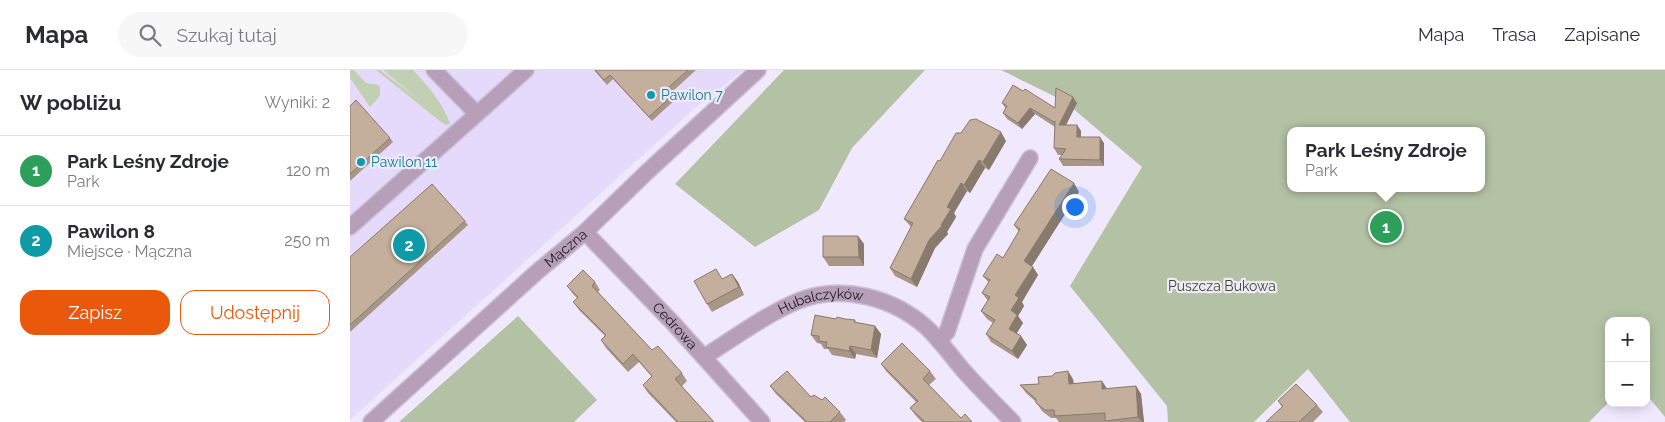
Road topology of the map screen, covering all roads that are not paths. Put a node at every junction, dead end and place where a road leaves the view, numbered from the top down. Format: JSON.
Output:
{"nodes":[{"id":1,"x":434,"y":70,"type":"edge"},
{"id":2,"x":526,"y":70,"type":"edge"},
{"id":3,"x":758,"y":70,"type":"edge"},
{"id":4,"x":477,"y":114,"type":"junction"},
{"id":5,"x":1030,"y":158,"type":"dead end"},
{"id":6,"x":350,"y":228,"type":"edge"},
{"id":7,"x":585,"y":232,"type":"junction"},
{"id":8,"x":939,"y":341,"type":"junction"},
{"id":9,"x":704,"y":357,"type":"junction"},
{"id":10,"x":371,"y":422,"type":"edge"},
{"id":11,"x":762,"y":422,"type":"edge"},
{"id":12,"x":1013,"y":422,"type":"edge"}],
"edges":[{"from":1,"to":4,"type":"street"},
{"from":2,"to":4,"type":"street"},
{"from":3,"to":7,"type":"street","name":"Mączna"},
{"from":4,"to":6,"type":"street"},
{"from":5,"to":8,"type":"street"},
{"from":7,"to":9,"type":"street","name":"Cedrowa"},
{"from":7,"to":10,"type":"street","name":"Mączna"},
{"from":8,"to":9,"type":"street","name":"Hubalczyków"},
{"from":8,"to":12,"type":"street","name":"Hubalczyków"},
{"from":9,"to":11,"type":"street","name":"Cedrowa"}]}
